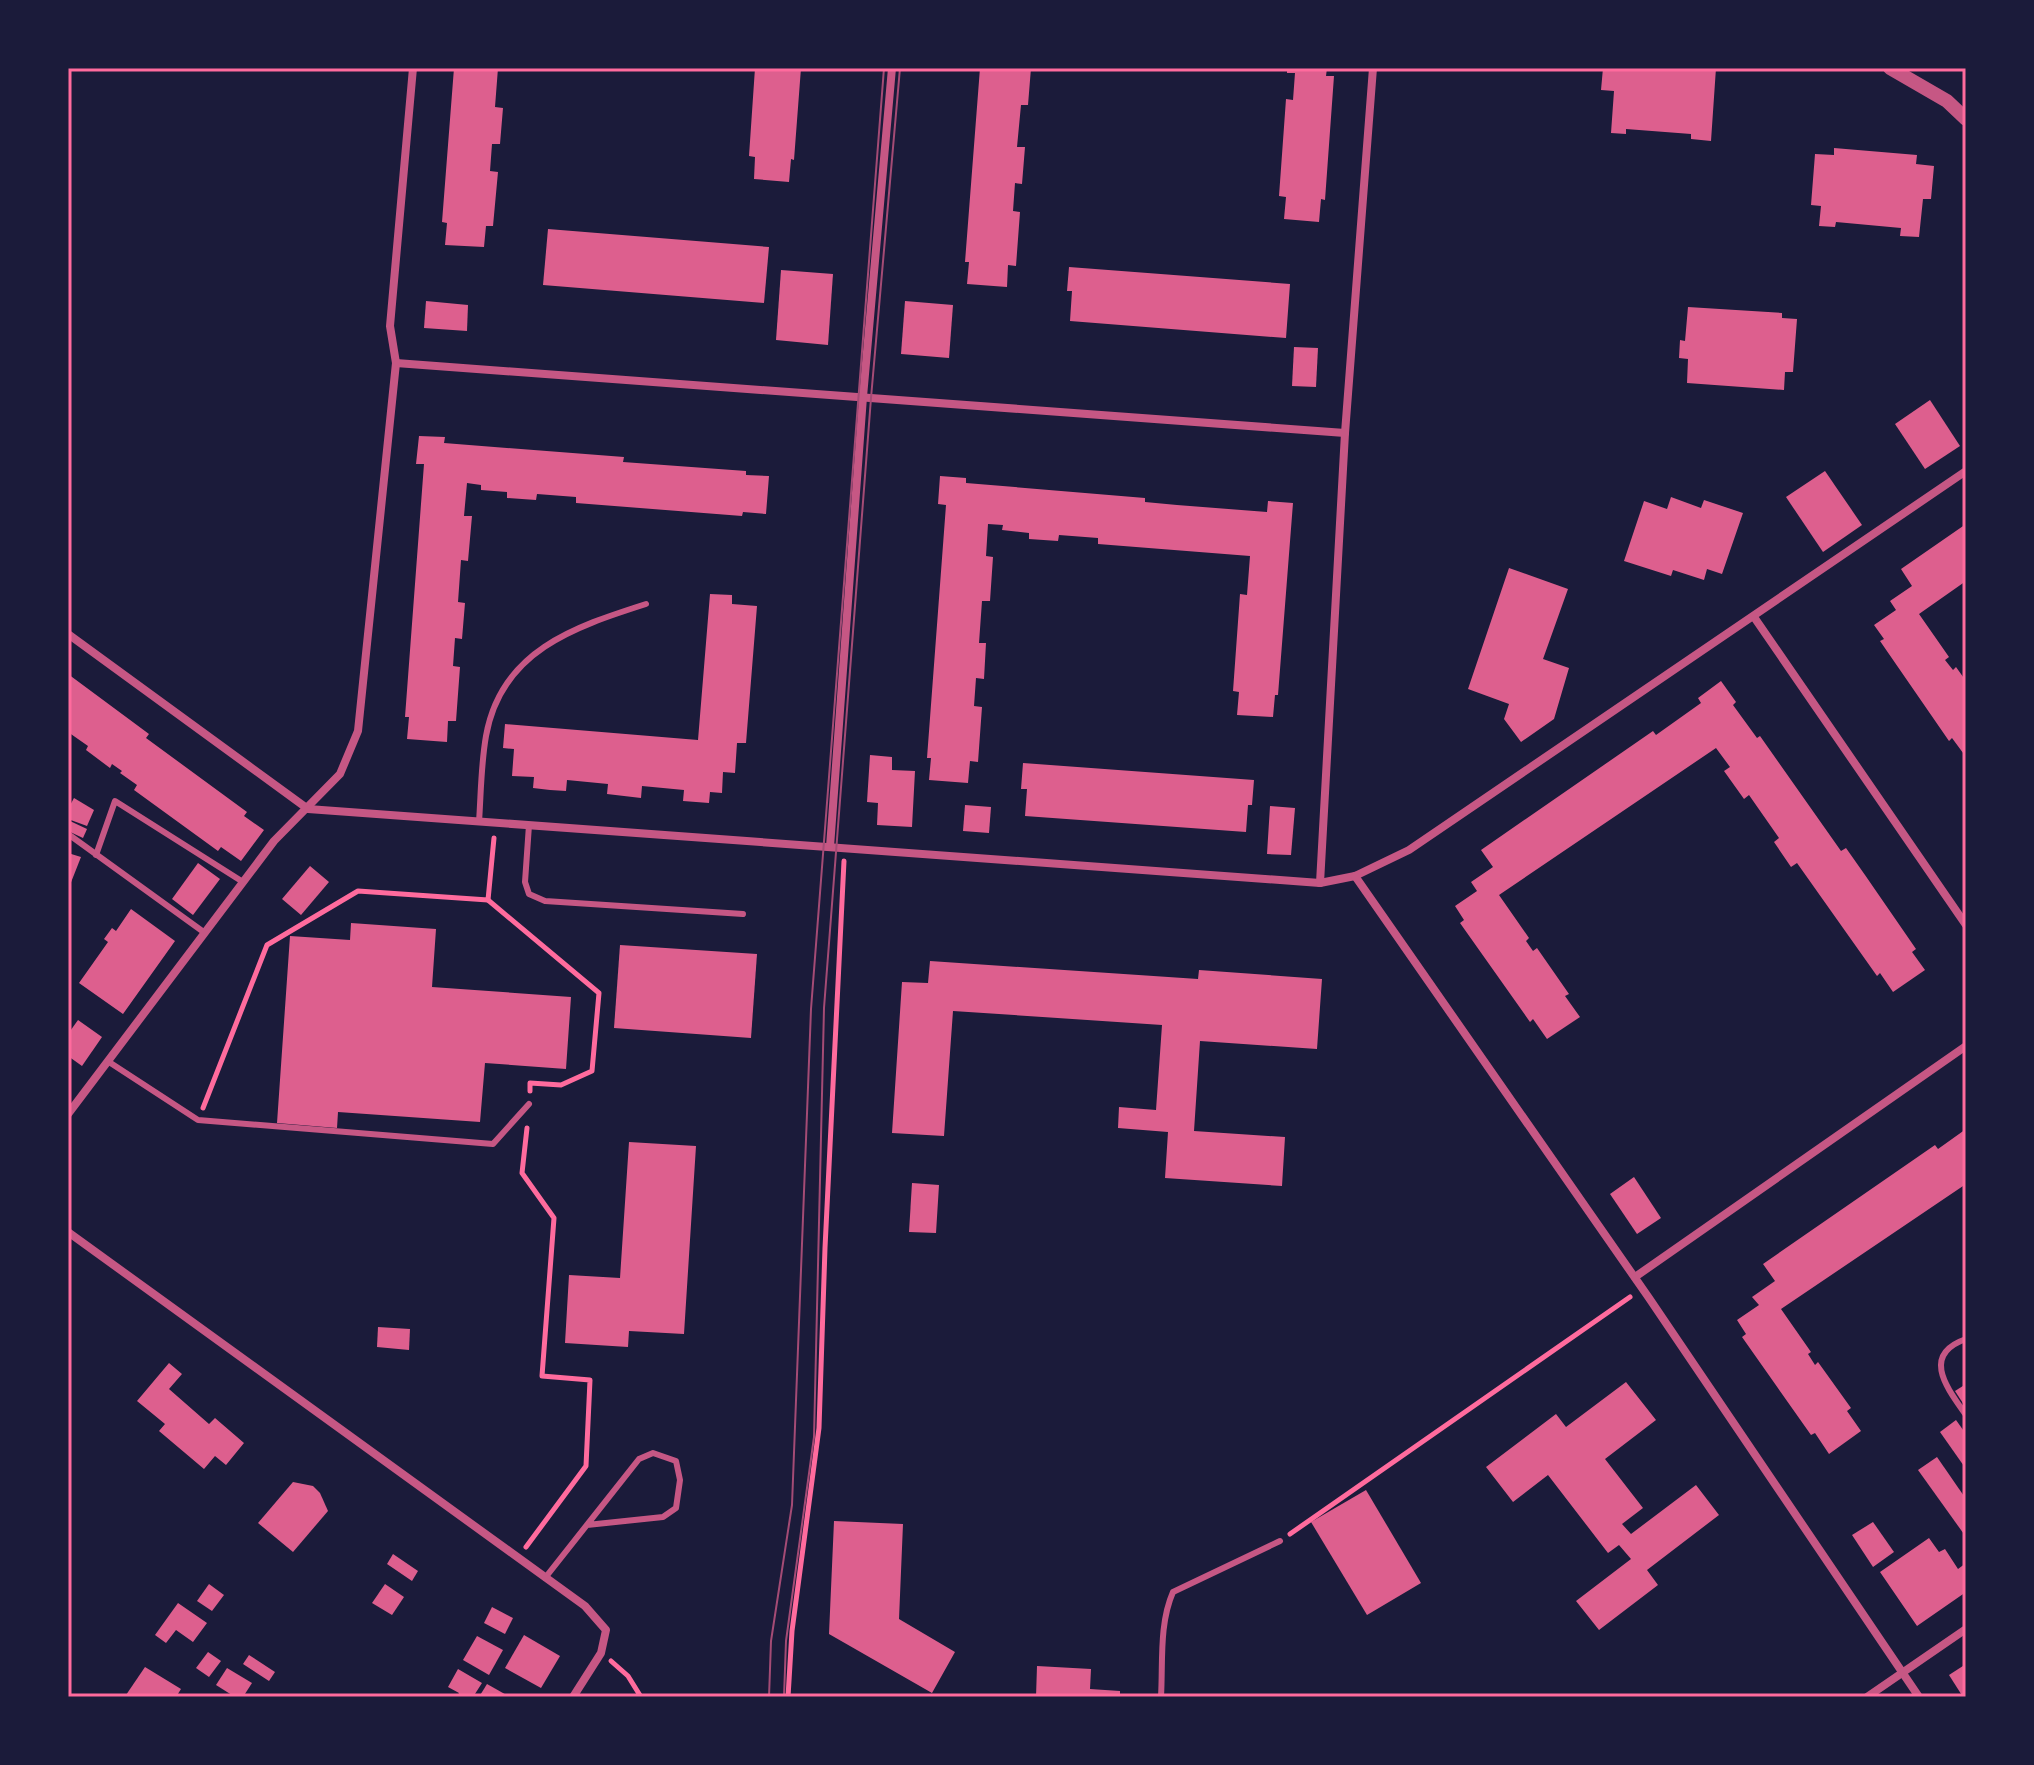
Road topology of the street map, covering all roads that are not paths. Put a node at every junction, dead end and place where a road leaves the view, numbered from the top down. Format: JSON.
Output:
{"nodes":[{"id":1,"x":413,"y":68,"type":"edge"},
{"id":2,"x":892,"y":68,"type":"edge"},
{"id":3,"x":1373,"y":68,"type":"edge"},
{"id":4,"x":1890,"y":68,"type":"edge"},
{"id":5,"x":1966,"y":119,"type":"edge"},
{"id":6,"x":396,"y":363,"type":"junction"},
{"id":7,"x":863,"y":397,"type":"junction"},
{"id":8,"x":1345,"y":433,"type":"junction"},
{"id":9,"x":1966,"y":471,"type":"edge"},
{"id":10,"x":646,"y":604,"type":"dead end"},
{"id":11,"x":1754,"y":617,"type":"junction"},
{"id":12,"x":68,"y":634,"type":"edge"},
{"id":13,"x":308,"y":809,"type":"junction"},
{"id":14,"x":479,"y":822,"type":"junction"},
{"id":15,"x":529,"y":825,"type":"junction"},
{"id":16,"x":68,"y":834,"type":"edge"},
{"id":17,"x":830,"y":847,"type":"junction"},
{"id":18,"x":96,"y":855,"type":"junction"},
{"id":19,"x":1355,"y":876,"type":"junction"},
{"id":20,"x":243,"y":882,"type":"junction"},
{"id":21,"x":1320,"y":883,"type":"junction"},
{"id":22,"x":743,"y":914,"type":"dead end"},
{"id":23,"x":1966,"y":925,"type":"edge"},
{"id":24,"x":205,"y":933,"type":"junction"},
{"id":25,"x":1966,"y":1046,"type":"edge"},
{"id":26,"x":109,"y":1062,"type":"junction"},
{"id":27,"x":529,"y":1104,"type":"road end"},
{"id":28,"x":68,"y":1114,"type":"edge"},
{"id":29,"x":68,"y":1232,"type":"edge"},
{"id":30,"x":1635,"y":1277,"type":"junction"},
{"id":31,"x":1966,"y":1339,"type":"edge"},
{"id":32,"x":1966,"y":1415,"type":"edge"},
{"id":33,"x":587,"y":1525,"type":"junction"},
{"id":34,"x":1280,"y":1541,"type":"road end"},
{"id":35,"x":545,"y":1578,"type":"junction"},
{"id":36,"x":1966,"y":1629,"type":"edge"},
{"id":37,"x":1903,"y":1673,"type":"junction"},
{"id":38,"x":573,"y":1697,"type":"edge"},
{"id":39,"x":1161,"y":1697,"type":"edge"},
{"id":40,"x":1867,"y":1697,"type":"edge"},
{"id":41,"x":1919,"y":1697,"type":"edge"}],
"edges":[{"from":1,"to":6,"type":"street"},
{"from":2,"to":7,"type":"street"},
{"from":3,"to":8,"type":"street"},
{"from":4,"to":5,"type":"street"},
{"from":6,"to":7,"type":"street"},
{"from":6,"to":13,"type":"street"},
{"from":7,"to":8,"type":"street"},
{"from":7,"to":17,"type":"street"},
{"from":8,"to":21,"type":"street"},
{"from":9,"to":11,"type":"street"},
{"from":10,"to":14,"type":"lane"},
{"from":11,"to":19,"type":"street"},
{"from":11,"to":23,"type":"street"},
{"from":12,"to":13,"type":"street"},
{"from":13,"to":14,"type":"street"},
{"from":13,"to":20,"type":"street"},
{"from":14,"to":15,"type":"street"},
{"from":15,"to":17,"type":"street"},
{"from":15,"to":22,"type":"lane"},
{"from":16,"to":18,"type":"lane"},
{"from":17,"to":21,"type":"street"},
{"from":18,"to":20,"type":"lane"},
{"from":18,"to":24,"type":"lane"},
{"from":19,"to":21,"type":"street"},
{"from":19,"to":30,"type":"street"},
{"from":20,"to":24,"type":"street"},
{"from":24,"to":26,"type":"street"},
{"from":25,"to":30,"type":"street"},
{"from":26,"to":27,"type":"lane"},
{"from":26,"to":28,"type":"street"},
{"from":29,"to":35,"type":"street"},
{"from":30,"to":37,"type":"street"},
{"from":31,"to":32,"type":"lane"},
{"from":33,"to":33,"type":"lane"},
{"from":33,"to":35,"type":"lane"},
{"from":34,"to":39,"type":"lane"},
{"from":35,"to":38,"type":"street"},
{"from":36,"to":37,"type":"street"},
{"from":37,"to":40,"type":"street"},
{"from":37,"to":41,"type":"street"}]}
